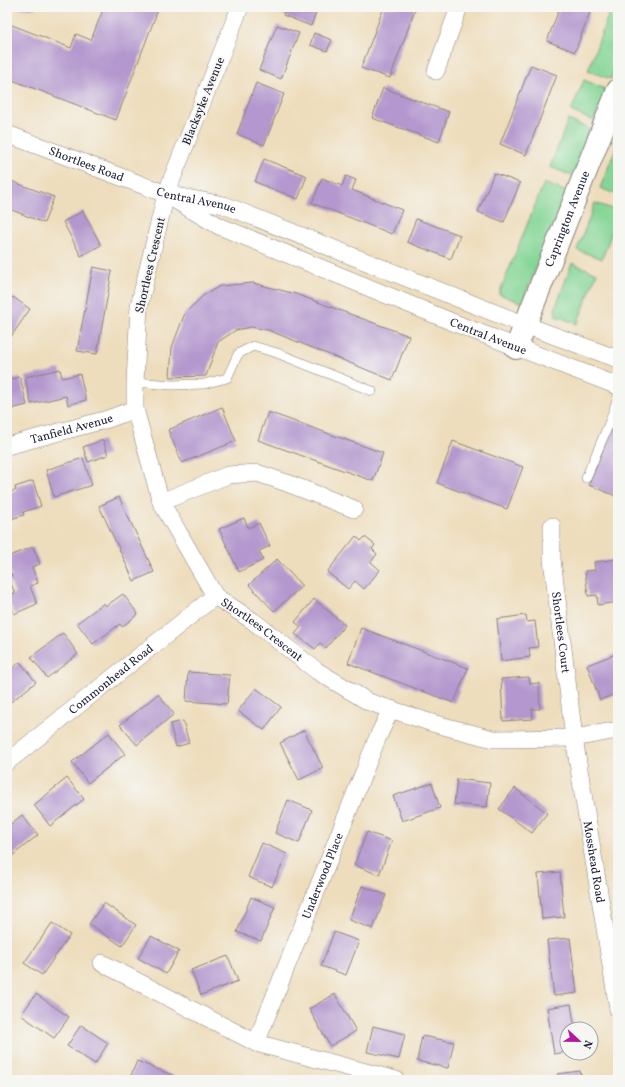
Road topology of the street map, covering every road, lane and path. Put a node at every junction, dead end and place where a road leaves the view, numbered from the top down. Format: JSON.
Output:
{"nodes":[{"id":1,"x":240,"y":7,"type":"edge"},
{"id":2,"x":459,"y":7,"type":"edge"},
{"id":3,"x":436,"y":71,"type":"dead end"},
{"id":4,"x":618,"y":90,"type":"edge"},
{"id":5,"x":7,"y":134,"type":"edge"},
{"id":6,"x":166,"y":194,"type":"junction"},
{"id":7,"x":525,"y":325,"type":"junction"},
{"id":8,"x":516,"y":348,"type":"junction"},
{"id":9,"x":618,"y":359,"type":"edge"},
{"id":10,"x":135,"y":382,"type":"junction"},
{"id":11,"x":618,"y":386,"type":"edge"},
{"id":12,"x":372,"y":391,"type":"dead end"},
{"id":13,"x":618,"y":397,"type":"edge"},
{"id":14,"x":135,"y":409,"type":"junction"},
{"id":15,"x":7,"y":446,"type":"edge"},
{"id":16,"x":586,"y":478,"type":"dead end"},
{"id":17,"x":161,"y":502,"type":"junction"},
{"id":18,"x":354,"y":509,"type":"dead end"},
{"id":19,"x":552,"y":526,"type":"dead end"},
{"id":20,"x":215,"y":596,"type":"junction"},
{"id":21,"x":391,"y":709,"type":"junction"},
{"id":22,"x":618,"y":730,"type":"edge"},
{"id":23,"x":574,"y":738,"type":"junction"},
{"id":24,"x":7,"y":762,"type":"edge"},
{"id":25,"x":102,"y":962,"type":"dead end"},
{"id":26,"x":618,"y":1009,"type":"edge"},
{"id":27,"x":256,"y":1043,"type":"junction"},
{"id":28,"x":396,"y":1080,"type":"edge"}],
"edges":[{"from":1,"to":6,"type":"street","name":"Blacksyke Avenue"},
{"from":2,"to":3,"type":"street"},
{"from":4,"to":7,"type":"street","name":"Caprington Avenue"},
{"from":5,"to":6,"type":"street","name":"Shortlees Road"},
{"from":6,"to":7,"type":"street","name":"Central Avenue"},
{"from":6,"to":8,"type":"street","name":"Central Avenue"},
{"from":6,"to":10,"type":"street","name":"Shortlees Crescent"},
{"from":7,"to":8,"type":"street","name":"Caprington Avenue"},
{"from":7,"to":9,"type":"street","name":"Central Avenue"},
{"from":8,"to":11,"type":"street","name":"Central Avenue"},
{"from":10,"to":12,"type":"lane"},
{"from":10,"to":14,"type":"street","name":"Shortlees Crescent"},
{"from":13,"to":16,"type":"lane"},
{"from":14,"to":15,"type":"street","name":"Tanfield Avenue"},
{"from":14,"to":17,"type":"street","name":"Shortlees Crescent"},
{"from":17,"to":18,"type":"street"},
{"from":17,"to":20,"type":"street","name":"Shortlees Crescent"},
{"from":19,"to":23,"type":"street","name":"Shortlees Court"},
{"from":20,"to":21,"type":"street","name":"Shortlees Crescent"},
{"from":20,"to":24,"type":"street","name":"Commonhead Road"},
{"from":21,"to":23,"type":"street","name":"Shortlees Crescent"},
{"from":21,"to":27,"type":"street","name":"Underwood Place"},
{"from":22,"to":23,"type":"street","name":"Shortlees Crescent"},
{"from":23,"to":26,"type":"street","name":"Mosshead Road"},
{"from":25,"to":27,"type":"street"},
{"from":27,"to":28,"type":"street"}]}
